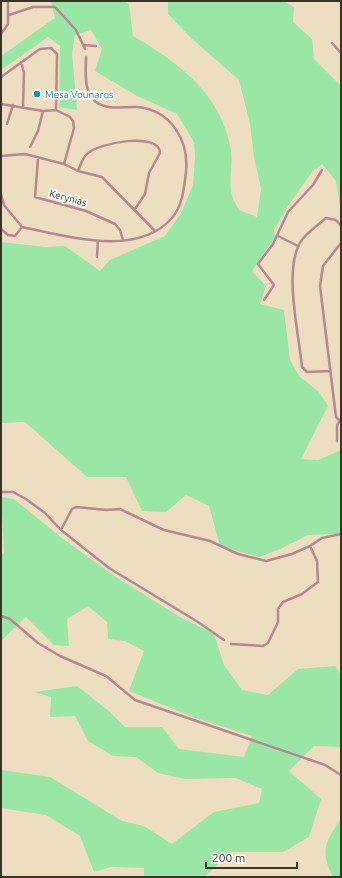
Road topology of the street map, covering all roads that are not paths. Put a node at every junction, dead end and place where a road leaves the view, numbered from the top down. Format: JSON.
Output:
{"nodes":[{"id":1,"x":8,"y":1,"type":"edge"},
{"id":2,"x":10,"y":15,"type":"junction"},
{"id":3,"x":1,"y":34,"type":"edge"},
{"id":4,"x":332,"y":43,"type":"dead end"},
{"id":5,"x":96,"y":46,"type":"dead end"},
{"id":6,"x":341,"y":53,"type":"edge"},
{"id":7,"x":86,"y":57,"type":"dead end"},
{"id":8,"x":21,"y":62,"type":"junction"},
{"id":9,"x":1,"y":77,"type":"edge"},
{"id":10,"x":1,"y":104,"type":"edge"},
{"id":11,"x":13,"y":105,"type":"junction"},
{"id":12,"x":23,"y":107,"type":"junction"},
{"id":13,"x":56,"y":110,"type":"junction"},
{"id":14,"x":43,"y":111,"type":"junction"},
{"id":15,"x":7,"y":124,"type":"dead end"},
{"id":16,"x":30,"y":147,"type":"dead end"},
{"id":17,"x":1,"y":156,"type":"edge"},
{"id":18,"x":38,"y":159,"type":"junction"},
{"id":19,"x":64,"y":164,"type":"junction"},
{"id":20,"x":322,"y":170,"type":"dead end"},
{"id":21,"x":78,"y":171,"type":"junction"},
{"id":22,"x":1,"y":194,"type":"edge"},
{"id":23,"x":135,"y":210,"type":"junction"},
{"id":24,"x":341,"y":226,"type":"edge"},
{"id":25,"x":22,"y":228,"type":"junction"},
{"id":26,"x":1,"y":229,"type":"edge"},
{"id":27,"x":155,"y":231,"type":"junction"},
{"id":28,"x":278,"y":236,"type":"junction"},
{"id":29,"x":123,"y":240,"type":"junction"},
{"id":30,"x":98,"y":241,"type":"junction"},
{"id":31,"x":341,"y":243,"type":"edge"},
{"id":32,"x":298,"y":246,"type":"junction"},
{"id":33,"x":97,"y":257,"type":"dead end"},
{"id":34,"x":264,"y":300,"type":"dead end"},
{"id":35,"x":330,"y":371,"type":"junction"},
{"id":36,"x":340,"y":422,"type":"edge"},
{"id":37,"x":337,"y":441,"type":"dead end"},
{"id":38,"x":1,"y":492,"type":"edge"},
{"id":39,"x":61,"y":530,"type":"junction"},
{"id":40,"x":341,"y":534,"type":"edge"},
{"id":41,"x":310,"y":546,"type":"junction"},
{"id":42,"x":1,"y":616,"type":"edge"},
{"id":43,"x":224,"y":640,"type":"dead end"},
{"id":44,"x":231,"y":644,"type":"dead end"},
{"id":45,"x":341,"y":775,"type":"edge"}],
"edges":[{"from":1,"to":2,"type":"street"},
{"from":2,"to":3,"type":"street"},
{"from":2,"to":5,"type":"street"},
{"from":4,"to":6,"type":"street"},
{"from":7,"to":27,"type":"street"},
{"from":8,"to":9,"type":"street"},
{"from":8,"to":12,"type":"street"},
{"from":8,"to":13,"type":"street"},
{"from":10,"to":11,"type":"street"},
{"from":11,"to":12,"type":"street"},
{"from":11,"to":15,"type":"street"},
{"from":12,"to":14,"type":"street"},
{"from":13,"to":14,"type":"street"},
{"from":13,"to":19,"type":"street"},
{"from":14,"to":16,"type":"street"},
{"from":17,"to":18,"type":"street"},
{"from":18,"to":19,"type":"street"},
{"from":18,"to":29,"type":"street","name":"Kerynias"},
{"from":19,"to":21,"type":"street"},
{"from":20,"to":28,"type":"street"},
{"from":21,"to":23,"type":"street"},
{"from":21,"to":23,"type":"street"},
{"from":22,"to":25,"type":"street"},
{"from":23,"to":27,"type":"street"},
{"from":24,"to":32,"type":"street"},
{"from":25,"to":26,"type":"street"},
{"from":25,"to":30,"type":"street"},
{"from":27,"to":29,"type":"street"},
{"from":28,"to":32,"type":"street"},
{"from":28,"to":34,"type":"street"},
{"from":29,"to":30,"type":"street"},
{"from":30,"to":33,"type":"street"},
{"from":31,"to":35,"type":"street"},
{"from":32,"to":35,"type":"street"},
{"from":35,"to":36,"type":"street"},
{"from":36,"to":37,"type":"street"},
{"from":38,"to":39,"type":"street"},
{"from":39,"to":41,"type":"street"},
{"from":39,"to":43,"type":"street"},
{"from":40,"to":41,"type":"street"},
{"from":41,"to":44,"type":"street"},
{"from":42,"to":45,"type":"street"}]}
